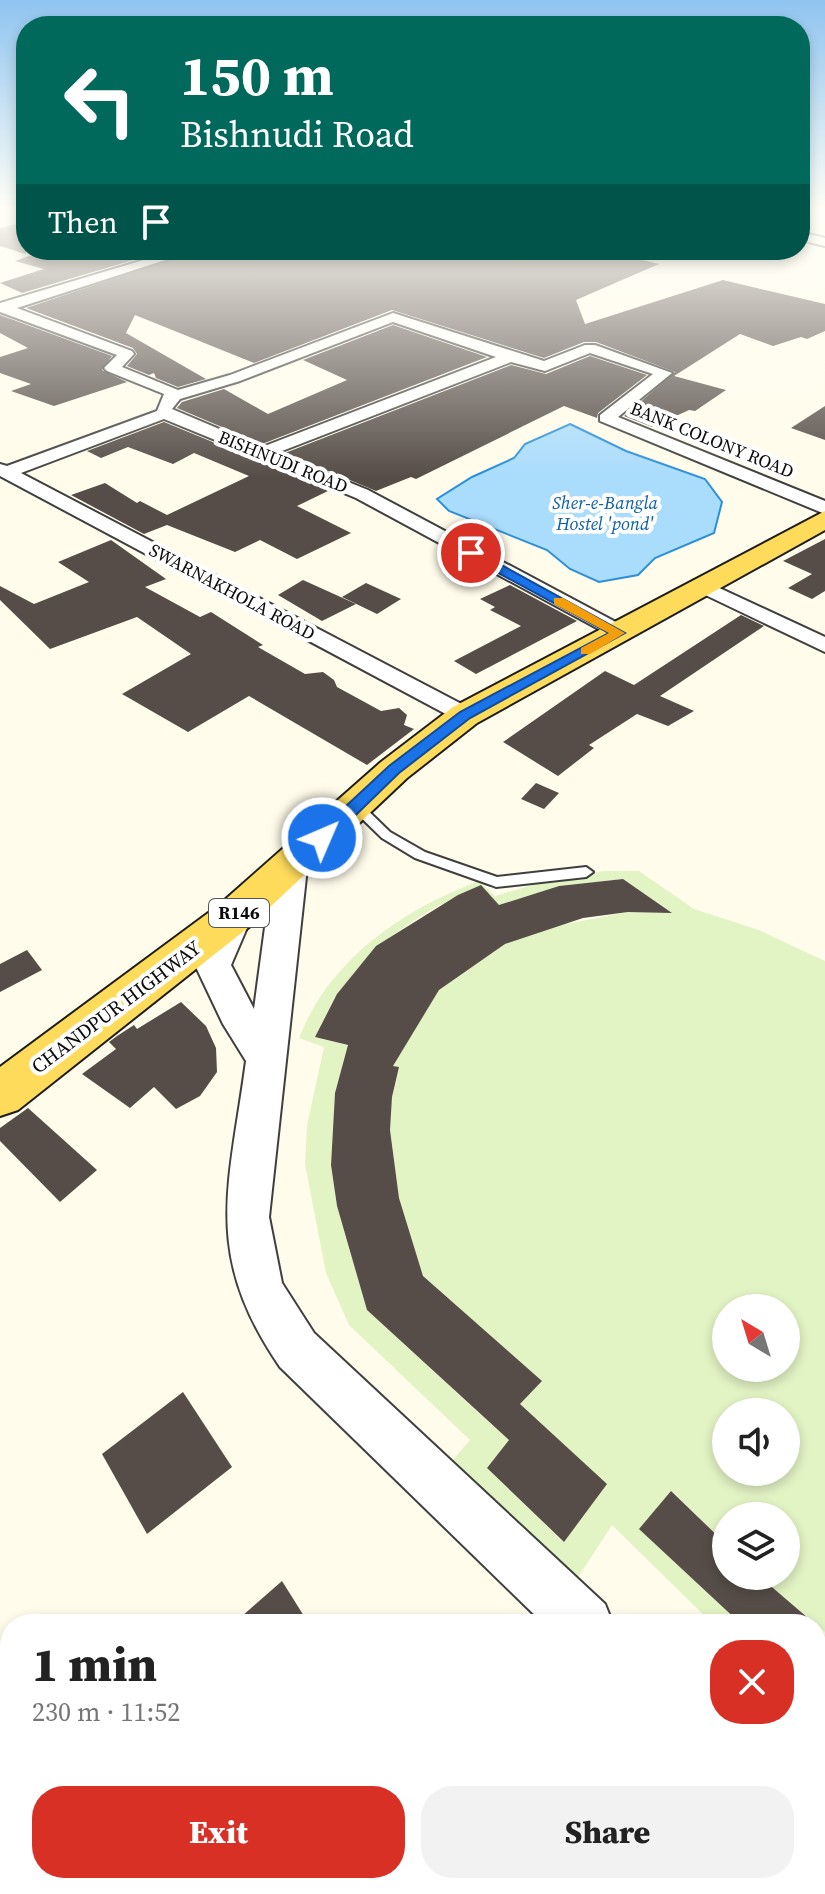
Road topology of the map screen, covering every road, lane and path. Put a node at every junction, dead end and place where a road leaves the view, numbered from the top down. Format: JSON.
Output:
{"nodes":[{"id":1,"x":24,"y":300,"type":"edge"},
{"id":2,"x":2,"y":307,"type":"edge"},
{"id":3,"x":512,"y":358,"type":"junction"},
{"id":4,"x":197,"y":389,"type":"dead end"},
{"id":5,"x":170,"y":404,"type":"junction"},
{"id":6,"x":260,"y":454,"type":"junction"},
{"id":7,"x":4,"y":470,"type":"edge"},
{"id":8,"x":825,"y":508,"type":"edge"},
{"id":9,"x":825,"y":519,"type":"edge"},
{"id":10,"x":700,"y":585,"type":"junction"},
{"id":11,"x":619,"y":633,"type":"junction"},
{"id":12,"x":825,"y":645,"type":"edge"},
{"id":13,"x":465,"y":715,"type":"junction"},
{"id":14,"x":355,"y":805,"type":"junction"},
{"id":15,"x":290,"y":868,"type":"junction"},
{"id":16,"x":586,"y":872,"type":"dead end"},
{"id":17,"x":234,"y":916,"type":"junction"},
{"id":18,"x":265,"y":1057,"type":"junction"},
{"id":19,"x":0,"y":1095,"type":"edge"},
{"id":20,"x":574,"y":1614,"type":"edge"}],
"edges":[{"from":1,"to":2,"type":"street"},
{"from":2,"to":5,"type":"street","name":"BISHNUDI ROAD"},
{"from":3,"to":5,"type":"street"},
{"from":3,"to":6,"type":"street","name":"BANK COLONY ROAD"},
{"from":3,"to":8,"type":"street","name":"BANK COLONY ROAD"},
{"from":4,"to":5,"type":"street"},
{"from":5,"to":6,"type":"street","name":"BISHNUDI ROAD"},
{"from":5,"to":7,"type":"street"},
{"from":6,"to":11,"type":"street","name":"BISHNUDI ROAD"},
{"from":7,"to":13,"type":"street","name":"SWARNAKHOLA ROAD"},
{"from":9,"to":10,"type":"main road","name":"CHANDPUR HIGHWAY","number":"R146"},
{"from":10,"to":11,"type":"main road","name":"CHANDPUR HIGHWAY","number":"R146"},
{"from":10,"to":12,"type":"street"},
{"from":11,"to":13,"type":"main road","name":"CHANDPUR HIGHWAY","number":"R146"},
{"from":13,"to":14,"type":"main road","name":"CHANDPUR HIGHWAY","number":"R146"},
{"from":14,"to":15,"type":"main road","name":"CHANDPUR HIGHWAY","number":"R146"},
{"from":14,"to":16,"type":"lane"},
{"from":15,"to":17,"type":"main road","name":"CHANDPUR HIGHWAY","number":"R146"},
{"from":15,"to":18,"type":"street"},
{"from":17,"to":18,"type":"street"},
{"from":17,"to":19,"type":"main road","name":"CHANDPUR HIGHWAY","number":"R146"},
{"from":18,"to":20,"type":"street"}]}
